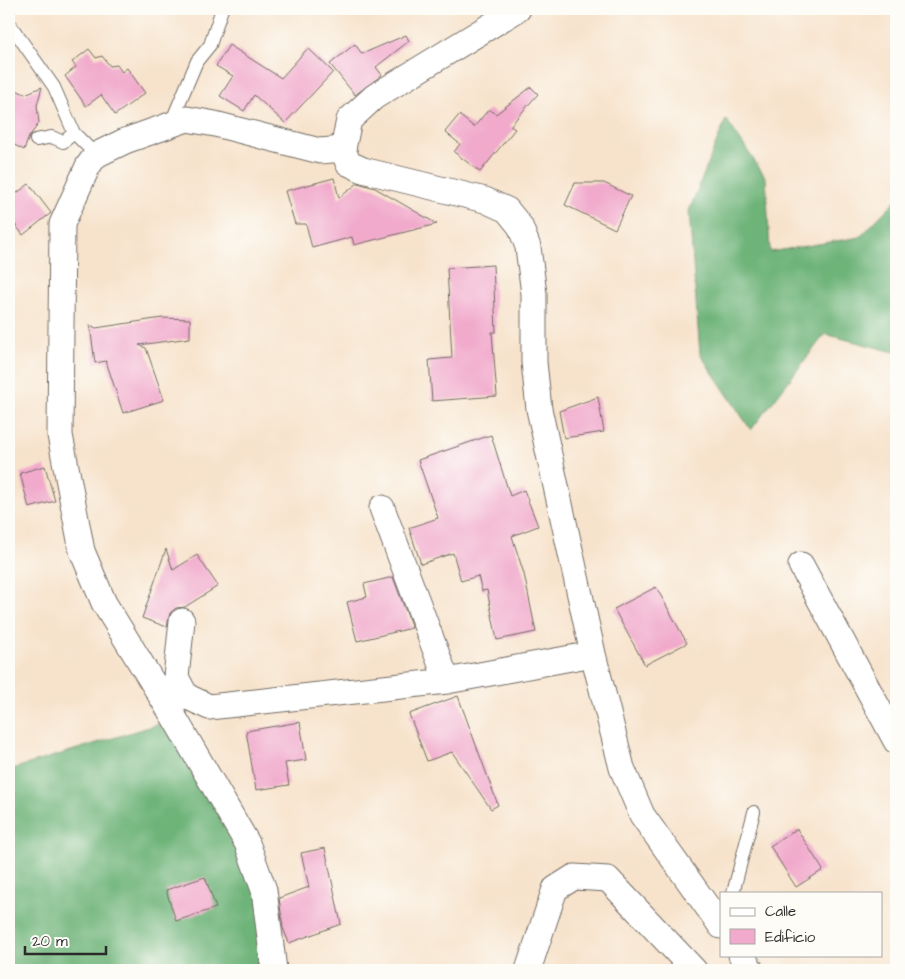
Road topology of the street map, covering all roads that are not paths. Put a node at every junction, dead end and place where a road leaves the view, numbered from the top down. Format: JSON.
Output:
{"nodes":[{"id":1,"x":222,"y":9,"type":"edge"},
{"id":2,"x":518,"y":9,"type":"edge"},
{"id":3,"x":9,"y":23,"type":"edge"},
{"id":4,"x":170,"y":125,"type":"junction"},
{"id":5,"x":74,"y":133,"type":"junction"},
{"id":6,"x":36,"y":140,"type":"dead end"},
{"id":7,"x":343,"y":149,"type":"junction"},
{"id":8,"x":96,"y":155,"type":"junction"},
{"id":9,"x":382,"y":508,"type":"dead end"},
{"id":10,"x":801,"y":565,"type":"dead end"},
{"id":11,"x":182,"y":621,"type":"dead end"},
{"id":12,"x":593,"y":654,"type":"junction"},
{"id":13,"x":447,"y":681,"type":"junction"},
{"id":14,"x":896,"y":741,"type":"edge"},
{"id":15,"x":754,"y":812,"type":"dead end"},
{"id":16,"x":733,"y":892,"type":"edge"},
{"id":17,"x":720,"y":925,"type":"edge"},
{"id":18,"x":742,"y":956,"type":"edge"},
{"id":19,"x":274,"y":970,"type":"edge"},
{"id":20,"x":528,"y":970,"type":"edge"},
{"id":21,"x":694,"y":970,"type":"edge"},
{"id":22,"x":751,"y":970,"type":"edge"}],
"edges":[{"from":1,"to":4,"type":"lane"},
{"from":2,"to":7,"type":"street"},
{"from":3,"to":5,"type":"lane"},
{"from":4,"to":7,"type":"street"},
{"from":4,"to":8,"type":"street"},
{"from":5,"to":6,"type":"lane"},
{"from":5,"to":8,"type":"lane"},
{"from":7,"to":12,"type":"street"},
{"from":8,"to":19,"type":"street"},
{"from":9,"to":13,"type":"street"},
{"from":10,"to":14,"type":"street"},
{"from":11,"to":13,"type":"street"},
{"from":12,"to":13,"type":"street"},
{"from":12,"to":17,"type":"street"},
{"from":15,"to":16,"type":"lane"},
{"from":18,"to":22,"type":"street"},
{"from":20,"to":21,"type":"street"}]}
